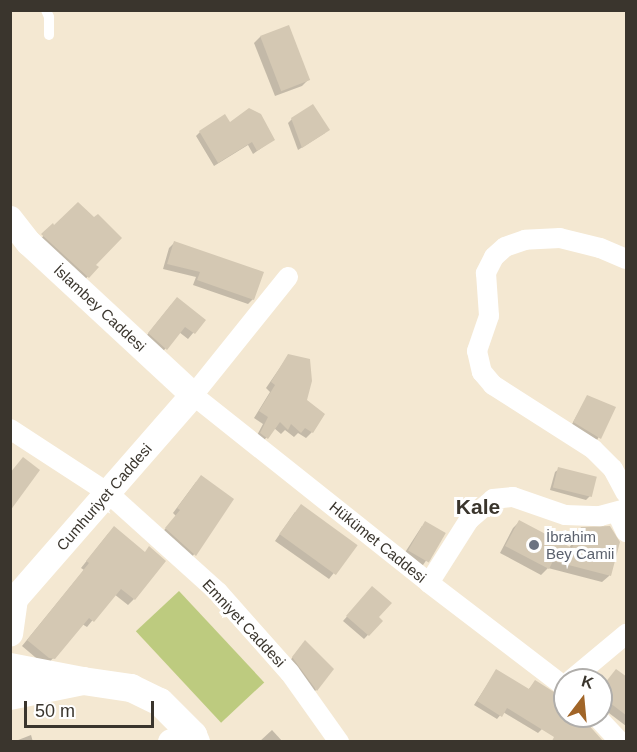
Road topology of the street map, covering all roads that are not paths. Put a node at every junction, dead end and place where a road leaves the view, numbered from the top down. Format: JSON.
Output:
{"nodes":[{"id":1,"x":46,"y":10,"type":"edge"},
{"id":2,"x":49,"y":35,"type":"dead end"},
{"id":3,"x":10,"y":219,"type":"edge"},
{"id":4,"x":627,"y":259,"type":"edge"},
{"id":5,"x":288,"y":277,"type":"dead end"},
{"id":6,"x":193,"y":395,"type":"junction"},
{"id":7,"x":10,"y":429,"type":"edge"},
{"id":8,"x":108,"y":493,"type":"junction"},
{"id":9,"x":627,"y":493,"type":"edge"},
{"id":10,"x":622,"y":511,"type":"edge"},
{"id":11,"x":627,"y":531,"type":"edge"},
{"id":12,"x":429,"y":583,"type":"junction"},
{"id":13,"x":13,"y":601,"type":"edge"},
{"id":14,"x":10,"y":634,"type":"edge"},
{"id":15,"x":627,"y":634,"type":"edge"},
{"id":16,"x":10,"y":667,"type":"edge"},
{"id":17,"x":586,"y":668,"type":"edge"},
{"id":18,"x":553,"y":675,"type":"edge"},
{"id":19,"x":83,"y":681,"type":"junction"},
{"id":20,"x":10,"y":696,"type":"edge"},
{"id":21,"x":608,"y":728,"type":"edge"},
{"id":22,"x":187,"y":739,"type":"edge"},
{"id":23,"x":339,"y":741,"type":"edge"},
{"id":24,"x":620,"y":741,"type":"edge"}],
"edges":[{"from":1,"to":2,"type":"lane"},
{"from":3,"to":6,"type":"street","name":"İslambey Caddesi"},
{"from":4,"to":9,"type":"street"},
{"from":5,"to":6,"type":"street"},
{"from":6,"to":8,"type":"street","name":"Cumhuriyet Caddesi"},
{"from":6,"to":12,"type":"street","name":"Hükümet Caddesi"},
{"from":7,"to":8,"type":"street","name":"Emniyet Caddesi"},
{"from":8,"to":13,"type":"street","name":"Cumhuriyet Caddesi"},
{"from":8,"to":23,"type":"street","name":"Emniyet Caddesi"},
{"from":10,"to":11,"type":"street"},
{"from":10,"to":12,"type":"street"},
{"from":12,"to":18,"type":"street","name":"Hükümet Caddesi"},
{"from":13,"to":14,"type":"street","name":"Cumhuriyet Caddesi"},
{"from":15,"to":17,"type":"street"},
{"from":16,"to":19,"type":"main road"},
{"from":19,"to":20,"type":"main road"},
{"from":19,"to":22,"type":"main road"},
{"from":21,"to":24,"type":"street"}]}
